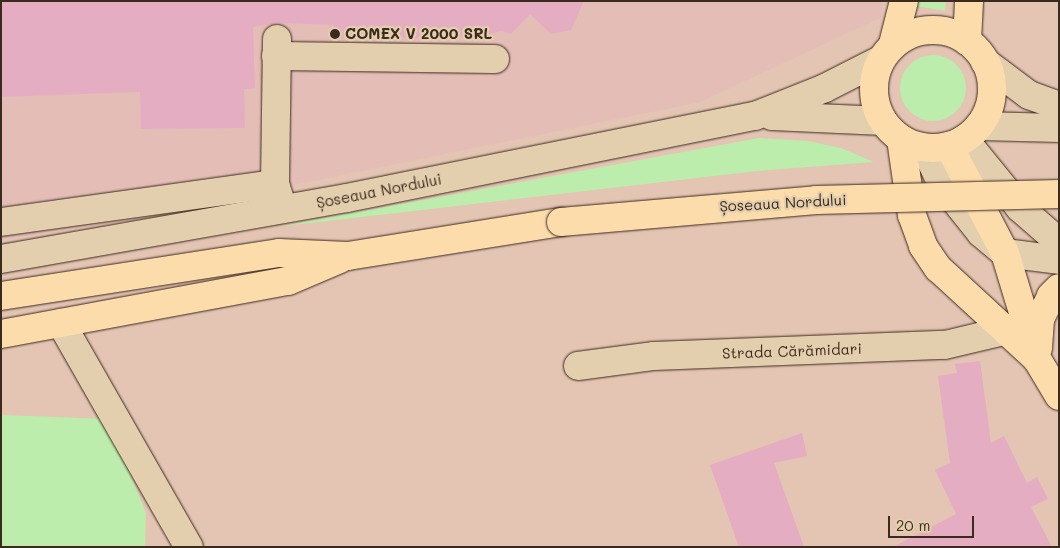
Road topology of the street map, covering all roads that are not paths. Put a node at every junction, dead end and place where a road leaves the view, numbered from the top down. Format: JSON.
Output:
{"nodes":[{"id":1,"x":904,"y":1,"type":"edge"},
{"id":2,"x":969,"y":1,"type":"edge"},
{"id":3,"x":968,"y":41,"type":"junction"},
{"id":4,"x":887,"y":52,"type":"junction"},
{"id":5,"x":496,"y":59,"type":"dead end"},
{"id":6,"x":985,"y":62,"type":"junction"},
{"id":7,"x":1059,"y":106,"type":"edge"},
{"id":8,"x":755,"y":116,"type":"junction"},
{"id":9,"x":1059,"y":128,"type":"edge"},
{"id":10,"x":934,"y":137,"type":"junction"},
{"id":11,"x":1059,"y":194,"type":"edge"},
{"id":12,"x":279,"y":196,"type":"junction"},
{"id":13,"x":1,"y":222,"type":"edge"},
{"id":14,"x":1059,"y":242,"type":"edge"},
{"id":15,"x":1005,"y":253,"type":"junction"},
{"id":16,"x":348,"y":256,"type":"junction"},
{"id":17,"x":1,"y":259,"type":"edge"},
{"id":18,"x":1059,"y":260,"type":"edge"},
{"id":19,"x":1059,"y":288,"type":"edge"},
{"id":20,"x":1,"y":296,"type":"edge"},
{"id":21,"x":60,"y":323,"type":"junction"},
{"id":22,"x":1004,"y":331,"type":"junction"},
{"id":23,"x":1,"y":334,"type":"edge"},
{"id":24,"x":1037,"y":359,"type":"junction"},
{"id":25,"x":578,"y":366,"type":"dead end"},
{"id":26,"x":1059,"y":396,"type":"edge"},
{"id":27,"x":165,"y":501,"type":"junction"},
{"id":28,"x":166,"y":547,"type":"edge"},
{"id":29,"x":189,"y":547,"type":"edge"}],
"edges":[{"from":1,"to":4,"type":"main road"},
{"from":2,"to":3,"type":"main road"},
{"from":3,"to":4,"type":"main road"},
{"from":3,"to":6,"type":"main road"},
{"from":4,"to":8,"type":"street","name":"Șoseaua Nordului"},
{"from":4,"to":10,"type":"main road"},
{"from":5,"to":12,"type":"street"},
{"from":6,"to":7,"type":"street"},
{"from":6,"to":10,"type":"main road"},
{"from":8,"to":10,"type":"street","name":"Șoseaua Nordului"},
{"from":8,"to":12,"type":"street","name":"Șoseaua Nordului"},
{"from":9,"to":10,"type":"street","name":"Șoseaua Nordului"},
{"from":10,"to":14,"type":"street"},
{"from":10,"to":15,"type":"main road"},
{"from":10,"to":22,"type":"main road"},
{"from":11,"to":16,"type":"main road","name":"Șoseaua Nordului","bridge":true},
{"from":12,"to":13,"type":"street"},
{"from":12,"to":17,"type":"street","name":"Șoseaua Nordului"},
{"from":15,"to":18,"type":"street"},
{"from":15,"to":24,"type":"main road"},
{"from":16,"to":20,"type":"main road","name":"Șoseaua Nordului"},
{"from":16,"to":21,"type":"main road","name":"Șoseaua Nordului"},
{"from":19,"to":24,"type":"main road"},
{"from":21,"to":23,"type":"main road","name":"Șoseaua Nordului"},
{"from":21,"to":27,"type":"street"},
{"from":22,"to":24,"type":"main road"},
{"from":22,"to":25,"type":"street","name":"Strada Cărămidari"},
{"from":24,"to":26,"type":"main road"},
{"from":27,"to":28,"type":"street"},
{"from":27,"to":29,"type":"street"}]}
